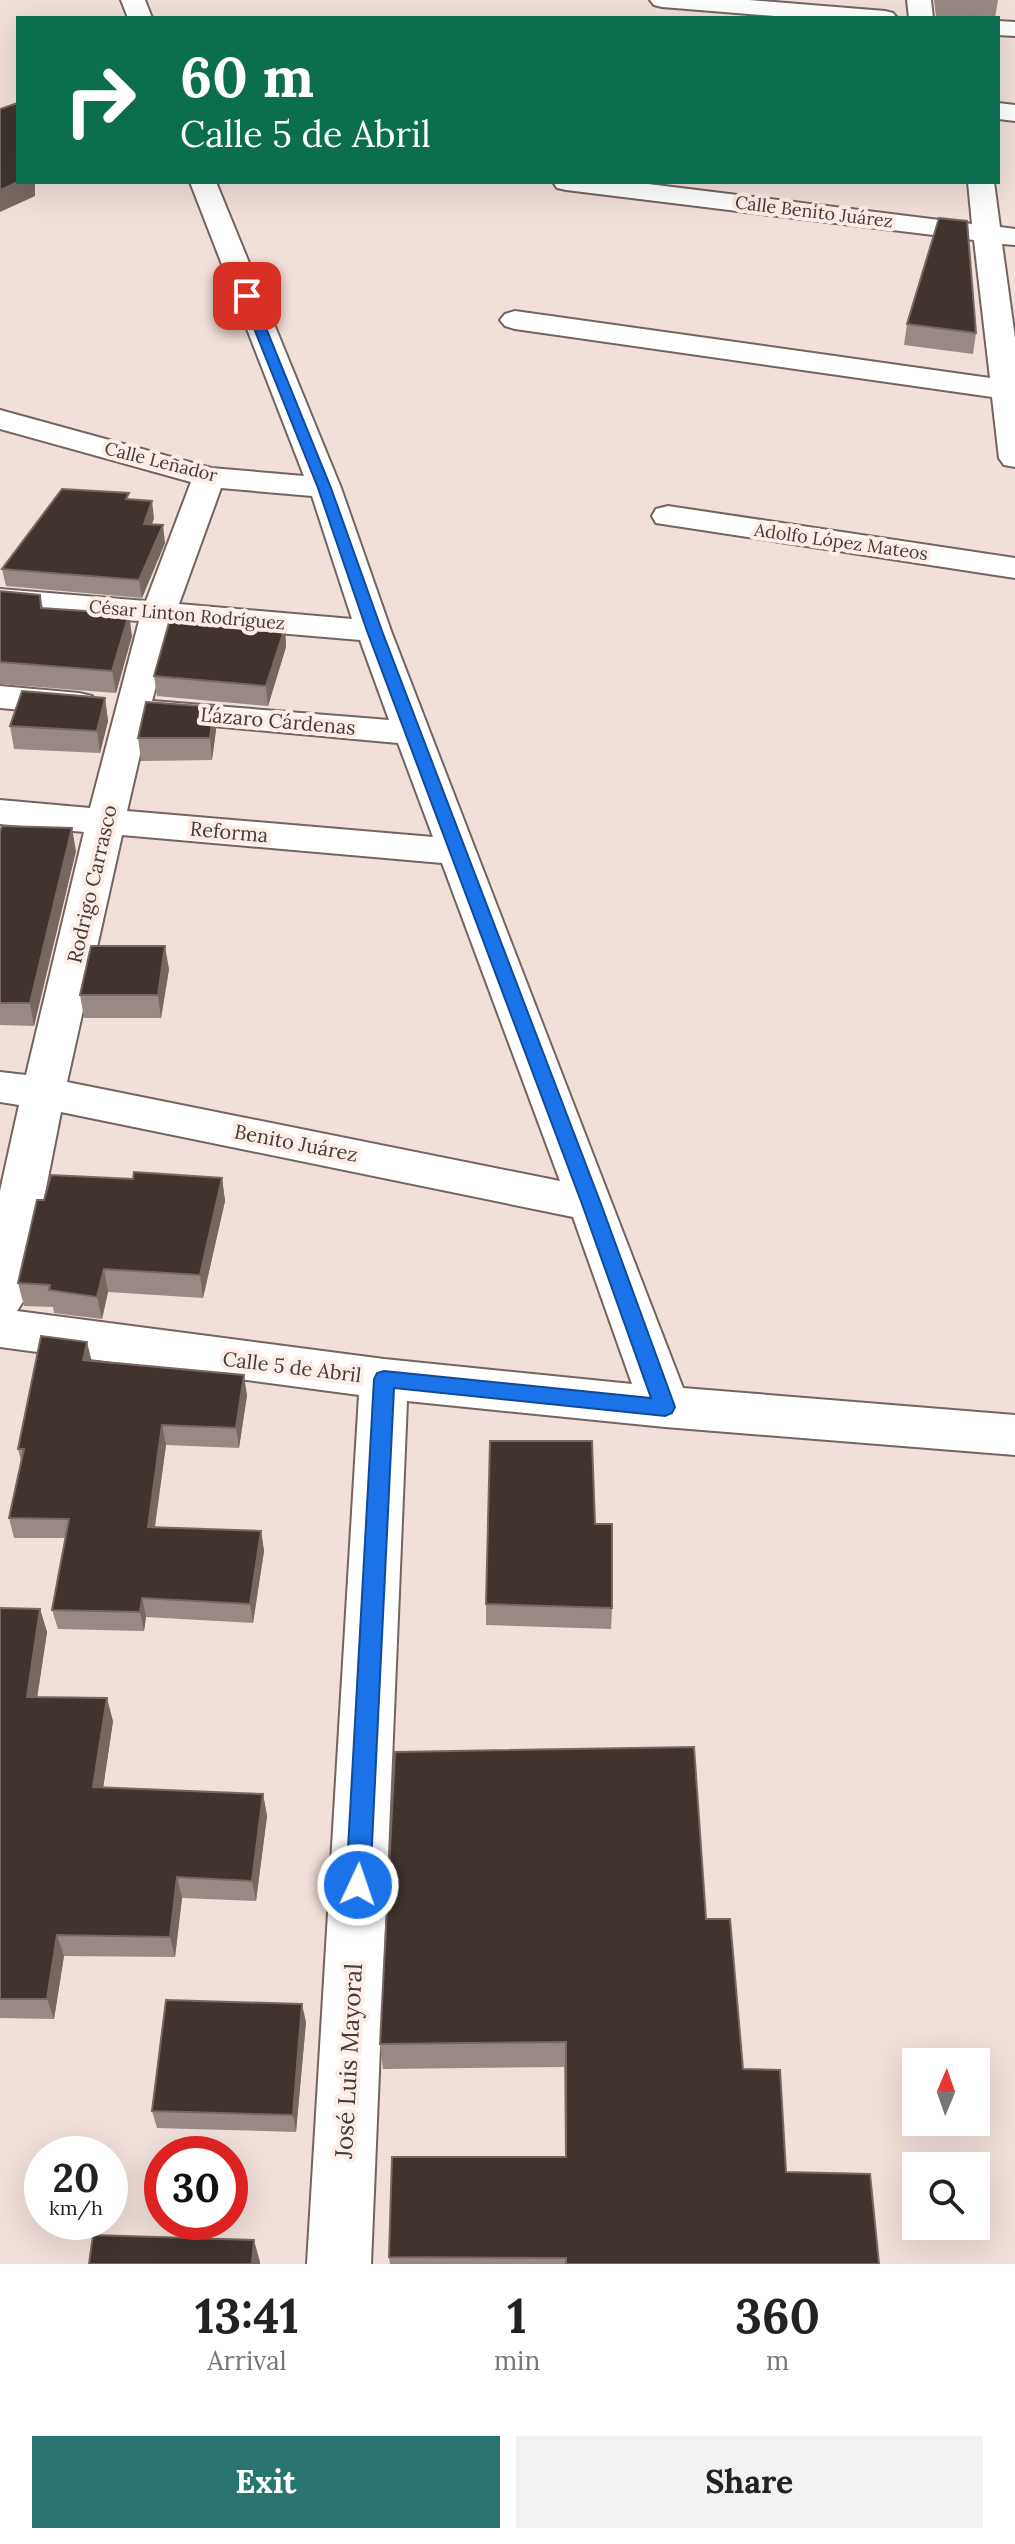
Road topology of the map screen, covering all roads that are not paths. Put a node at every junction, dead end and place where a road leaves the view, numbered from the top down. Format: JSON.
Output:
{"nodes":[{"id":1,"x":662,"y":0,"type":"edge"},
{"id":2,"x":860,"y":16,"type":"edge"},
{"id":3,"x":204,"y":184,"type":"edge"},
{"id":4,"x":582,"y":184,"type":"edge"},
{"id":5,"x":982,"y":184,"type":"edge"},
{"id":6,"x":1001,"y":235,"type":"edge"},
{"id":7,"x":515,"y":320,"type":"dead end"},
{"id":8,"x":1010,"y":391,"type":"edge"},
{"id":9,"x":0,"y":419,"type":"edge"},
{"id":10,"x":1015,"y":458,"type":"edge"},
{"id":11,"x":209,"y":477,"type":"junction"},
{"id":12,"x":325,"y":488,"type":"junction"},
{"id":13,"x":668,"y":516,"type":"dead end"},
{"id":14,"x":1015,"y":568,"type":"edge"},
{"id":15,"x":0,"y":599,"type":"edge"},
{"id":16,"x":159,"y":613,"type":"junction"},
{"id":17,"x":374,"y":631,"type":"junction"},
{"id":18,"x":0,"y":697,"type":"edge"},
{"id":19,"x":132,"y":709,"type":"junction"},
{"id":20,"x":412,"y":733,"type":"junction"},
{"id":21,"x":0,"y":812,"type":"edge"},
{"id":22,"x":107,"y":822,"type":"junction"},
{"id":23,"x":459,"y":852,"type":"junction"},
{"id":24,"x":21,"y":1090,"type":"edge"},
{"id":25,"x":591,"y":1204,"type":"junction"},
{"id":26,"x":0,"y":1300,"type":"edge"},
{"id":27,"x":0,"y":1328,"type":"edge"},
{"id":28,"x":384,"y":1379,"type":"junction"},
{"id":29,"x":665,"y":1407,"type":"junction"},
{"id":30,"x":1015,"y":1435,"type":"edge"},
{"id":31,"x":339,"y":2264,"type":"edge"}],
"edges":[{"from":1,"to":2,"type":"street"},
{"from":3,"to":12,"type":"street"},
{"from":4,"to":6,"type":"street","name":"Calle Benito Juárez"},
{"from":5,"to":6,"type":"street"},
{"from":6,"to":8,"type":"street"},
{"from":7,"to":8,"type":"street"},
{"from":8,"to":10,"type":"street"},
{"from":9,"to":11,"type":"street","name":"Calle Leñador"},
{"from":11,"to":12,"type":"street","name":"Calle Leñador"},
{"from":11,"to":16,"type":"street","name":"Rodrigo Carrasco"},
{"from":12,"to":17,"type":"street"},
{"from":13,"to":14,"type":"street","name":"Adolfo López Mateos"},
{"from":15,"to":16,"type":"street","name":"César Linton Rodríguez"},
{"from":16,"to":17,"type":"street","name":"César Linton Rodríguez"},
{"from":16,"to":19,"type":"street","name":"Rodrigo Carrasco"},
{"from":17,"to":20,"type":"street"},
{"from":18,"to":19,"type":"street","name":"Lázaro Cárdenas"},
{"from":19,"to":20,"type":"street","name":"Lázaro Cárdenas"},
{"from":19,"to":22,"type":"street","name":"Rodrigo Carrasco"},
{"from":20,"to":23,"type":"street"},
{"from":21,"to":22,"type":"street","name":"Reforma"},
{"from":22,"to":23,"type":"street","name":"Reforma"},
{"from":22,"to":24,"type":"street","name":"Rodrigo Carrasco"},
{"from":23,"to":25,"type":"street"},
{"from":24,"to":25,"type":"street","name":"Benito Juárez"},
{"from":24,"to":26,"type":"street","name":"Rodrigo Carrasco"},
{"from":25,"to":29,"type":"street"},
{"from":27,"to":28,"type":"street","name":"Calle 5 de Abril"},
{"from":28,"to":29,"type":"street","name":"Calle 5 de Abril"},
{"from":28,"to":31,"type":"street","name":"José Luis Mayoral"},
{"from":29,"to":30,"type":"street","name":"Calle 5 de Abril"}]}
